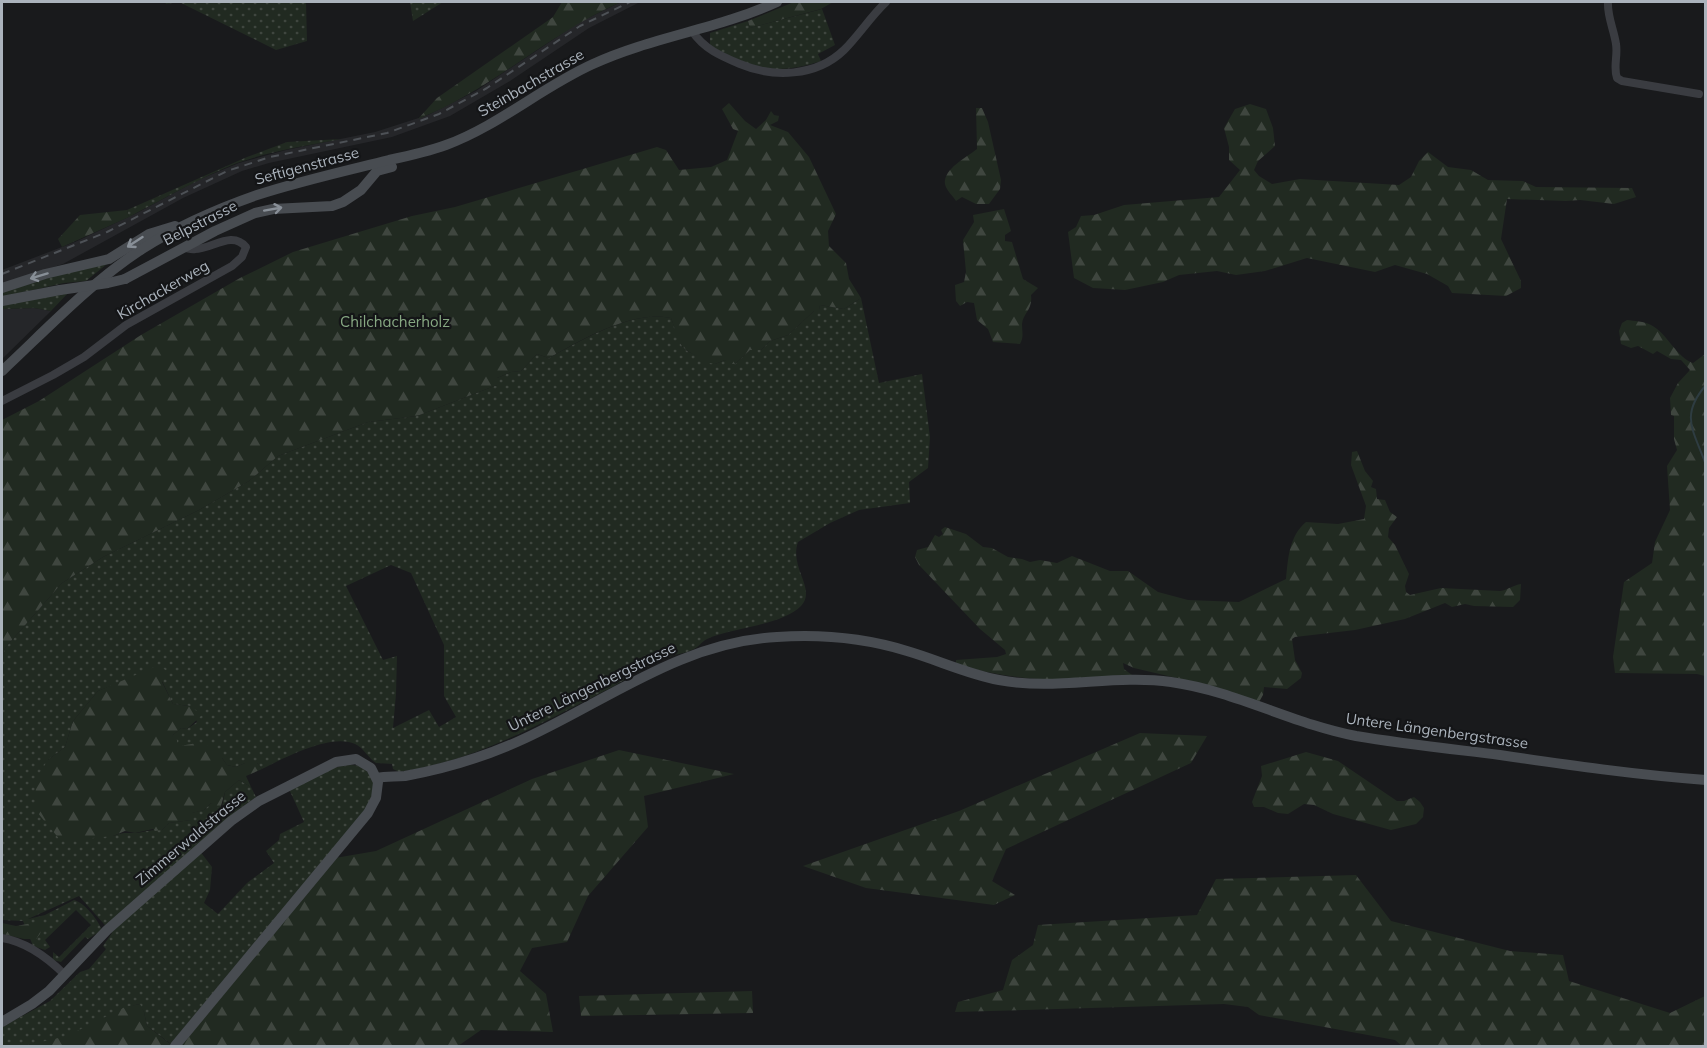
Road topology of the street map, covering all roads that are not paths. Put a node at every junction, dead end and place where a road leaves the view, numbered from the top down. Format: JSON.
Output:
{"nodes":[{"id":1,"x":777,"y":2,"type":"edge"},
{"id":2,"x":886,"y":2,"type":"edge"},
{"id":3,"x":1608,"y":2,"type":"edge"},
{"id":4,"x":692,"y":31,"type":"junction"},
{"id":5,"x":1699,"y":94,"type":"dead end"},
{"id":6,"x":437,"y":148,"type":"junction"},
{"id":7,"x":189,"y":223,"type":"junction"},
{"id":8,"x":185,"y":248,"type":"junction"},
{"id":9,"x":2,"y":288,"type":"edge"},
{"id":10,"x":2,"y":301,"type":"edge"},
{"id":11,"x":2,"y":371,"type":"edge"},
{"id":12,"x":2,"y":401,"type":"edge"},
{"id":13,"x":377,"y":778,"type":"junction"},
{"id":14,"x":1706,"y":780,"type":"edge"},
{"id":15,"x":2,"y":938,"type":"edge"},
{"id":16,"x":65,"y":975,"type":"junction"},
{"id":17,"x":2,"y":1022,"type":"edge"},
{"id":18,"x":175,"y":1047,"type":"edge"}],
"edges":[{"from":1,"to":4,"type":"street","name":"Steinbachstrasse"},
{"from":2,"to":4,"type":"street"},
{"from":3,"to":5,"type":"street"},
{"from":4,"to":6,"type":"street","name":"Steinbachstrasse"},
{"from":6,"to":7,"type":"street","name":"Seftigenstrasse"},
{"from":8,"to":6,"type":"street","name":"Belpstrasse","one_way":true},
{"from":7,"to":9,"type":"street","name":"Belpstrasse","one_way":true},
{"from":7,"to":11,"type":"street"},
{"from":8,"to":10,"type":"street","name":"Belpstrasse","bridge":true},
{"from":8,"to":12,"type":"street","name":"Kirchackerweg"},
{"from":13,"to":14,"type":"street","name":"Untere Längenbergstrasse"},
{"from":13,"to":16,"type":"street","name":"Zimmerwaldstrasse"},
{"from":13,"to":18,"type":"street"},
{"from":15,"to":16,"type":"street"},
{"from":16,"to":17,"type":"street","name":"Zimmerwaldstrasse"}]}
